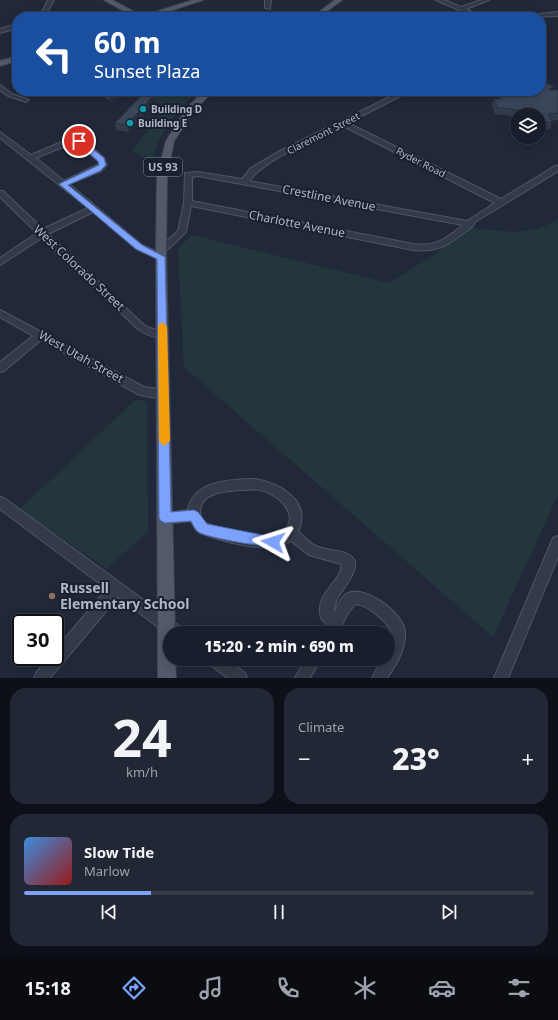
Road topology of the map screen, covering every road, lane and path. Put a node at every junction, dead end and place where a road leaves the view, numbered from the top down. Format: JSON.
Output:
{"nodes":[{"id":1,"x":51,"y":0,"type":"edge"},
{"id":2,"x":200,"y":0,"type":"edge"},
{"id":3,"x":268,"y":0,"type":"edge"},
{"id":4,"x":339,"y":0,"type":"edge"},
{"id":5,"x":439,"y":0,"type":"edge"},
{"id":6,"x":486,"y":0,"type":"edge"},
{"id":7,"x":110,"y":2,"type":"edge"},
{"id":8,"x":268,"y":8,"type":"dead end"},
{"id":9,"x":461,"y":9,"type":"junction"},
{"id":10,"x":45,"y":12,"type":"edge"},
{"id":11,"x":122,"y":12,"type":"edge"},
{"id":12,"x":130,"y":12,"type":"edge"},
{"id":13,"x":161,"y":12,"type":"edge"},
{"id":14,"x":323,"y":12,"type":"edge"},
{"id":15,"x":468,"y":12,"type":"edge"},
{"id":16,"x":558,"y":14,"type":"edge"},
{"id":17,"x":546,"y":15,"type":"edge"},
{"id":18,"x":12,"y":27,"type":"edge"},
{"id":19,"x":0,"y":31,"type":"edge"},
{"id":20,"x":12,"y":60,"type":"edge"},
{"id":21,"x":0,"y":64,"type":"edge"},
{"id":22,"x":0,"y":87,"type":"edge"},
{"id":23,"x":12,"y":96,"type":"edge"},
{"id":24,"x":13,"y":96,"type":"edge"},
{"id":25,"x":204,"y":96,"type":"edge"},
{"id":26,"x":394,"y":96,"type":"edge"},
{"id":27,"x":26,"y":100,"type":"dead end"},
{"id":28,"x":343,"y":123,"type":"junction"},
{"id":29,"x":0,"y":134,"type":"edge"},
{"id":30,"x":30,"y":158,"type":"junction"},
{"id":31,"x":558,"y":168,"type":"edge"},
{"id":32,"x":244,"y":182,"type":"junction"},
{"id":33,"x":63,"y":184,"type":"junction"},
{"id":34,"x":0,"y":193,"type":"edge"},
{"id":35,"x":500,"y":202,"type":"junction"},
{"id":36,"x":188,"y":203,"type":"junction"},
{"id":37,"x":94,"y":208,"type":"junction"},
{"id":38,"x":470,"y":224,"type":"junction"},
{"id":39,"x":43,"y":233,"type":"junction"},
{"id":40,"x":161,"y":254,"type":"junction"},
{"id":41,"x":0,"y":262,"type":"edge"},
{"id":42,"x":0,"y":313,"type":"edge"},
{"id":43,"x":163,"y":333,"type":"junction"},
{"id":44,"x":41,"y":335,"type":"junction"},
{"id":45,"x":0,"y":368,"type":"edge"},
{"id":46,"x":164,"y":392,"type":"junction"},
{"id":47,"x":2,"y":507,"type":"edge"},
{"id":48,"x":194,"y":515,"type":"junction"},
{"id":49,"x":165,"y":518,"type":"junction"},
{"id":50,"x":291,"y":532,"type":"junction"},
{"id":51,"x":558,"y":542,"type":"edge"},
{"id":52,"x":117,"y":588,"type":"junction"},
{"id":53,"x":168,"y":626,"type":"edge"},
{"id":54,"x":172,"y":626,"type":"edge"},
{"id":55,"x":332,"y":626,"type":"edge"},
{"id":56,"x":334,"y":626,"type":"edge"},
{"id":57,"x":395,"y":648,"type":"edge"},
{"id":58,"x":168,"y":666,"type":"edge"},
{"id":59,"x":224,"y":666,"type":"edge"},
{"id":60,"x":310,"y":666,"type":"edge"},
{"id":61,"x":385,"y":666,"type":"edge"},
{"id":62,"x":41,"y":678,"type":"edge"},
{"id":63,"x":167,"y":678,"type":"edge"},
{"id":64,"x":240,"y":678,"type":"edge"},
{"id":65,"x":302,"y":678,"type":"edge"},
{"id":66,"x":379,"y":678,"type":"edge"},
{"id":67,"x":501,"y":678,"type":"edge"}],
"edges":[{"from":1,"to":10,"type":"street"},
{"from":2,"to":13,"type":"main road"},
{"from":3,"to":8,"type":"street"},
{"from":4,"to":14,"type":"main road"},
{"from":5,"to":9,"type":"street"},
{"from":6,"to":9,"type":"street"},
{"from":7,"to":11,"type":"main road"},
{"from":7,"to":12,"type":"main road"},
{"from":9,"to":15,"type":"street"},
{"from":16,"to":17,"type":"street"},
{"from":18,"to":19,"type":"street"},
{"from":20,"to":21,"type":"main road"},
{"from":22,"to":23,"type":"street"},
{"from":24,"to":27,"type":"street"},
{"from":25,"to":40,"type":"main road","number":"US 93"},
{"from":26,"to":28,"type":"street","name":"Claremont Street"},
{"from":28,"to":32,"type":"street","name":"Claremont Street"},
{"from":28,"to":35,"type":"street","name":"Ryder Road"},
{"from":29,"to":30,"type":"street"},
{"from":30,"to":33,"type":"street"},
{"from":30,"to":33,"type":"street"},
{"from":31,"to":35,"type":"street","name":"Charlotte Avenue"},
{"from":32,"to":36,"type":"street","name":"Crestline Avenue"},
{"from":32,"to":38,"type":"street","name":"Crestline Avenue"},
{"from":33,"to":37,"type":"street"},
{"from":34,"to":39,"type":"street","name":"West Colorado Street"},
{"from":35,"to":38,"type":"street","name":"Charlotte Avenue"},
{"from":36,"to":38,"type":"street","name":"Charlotte Avenue"},
{"from":36,"to":40,"type":"street"},
{"from":37,"to":39,"type":"street"},
{"from":37,"to":40,"type":"street"},
{"from":39,"to":41,"type":"street"},
{"from":39,"to":43,"type":"street","name":"West Colorado Street"},
{"from":40,"to":43,"type":"main road","number":"US 93"},
{"from":42,"to":44,"type":"street","name":"West Utah Street"},
{"from":43,"to":46,"type":"main road","number":"US 93"},
{"from":44,"to":45,"type":"street"},
{"from":44,"to":46,"type":"street","name":"West Utah Street"},
{"from":46,"to":49,"type":"main road","number":"US 93"},
{"from":47,"to":52,"type":"street"},
{"from":48,"to":49,"type":"street"},
{"from":48,"to":50,"type":"street"},
{"from":48,"to":50,"type":"street"},
{"from":49,"to":54,"type":"main road","number":"US 93"},
{"from":50,"to":55,"type":"street"},
{"from":51,"to":67,"type":"street"},
{"from":52,"to":53,"type":"street"},
{"from":52,"to":62,"type":"street"},
{"from":56,"to":57,"type":"street"},
{"from":58,"to":63,"type":"main road","number":"US 93"},
{"from":59,"to":64,"type":"street"},
{"from":60,"to":65,"type":"street"},
{"from":61,"to":66,"type":"street"}]}
